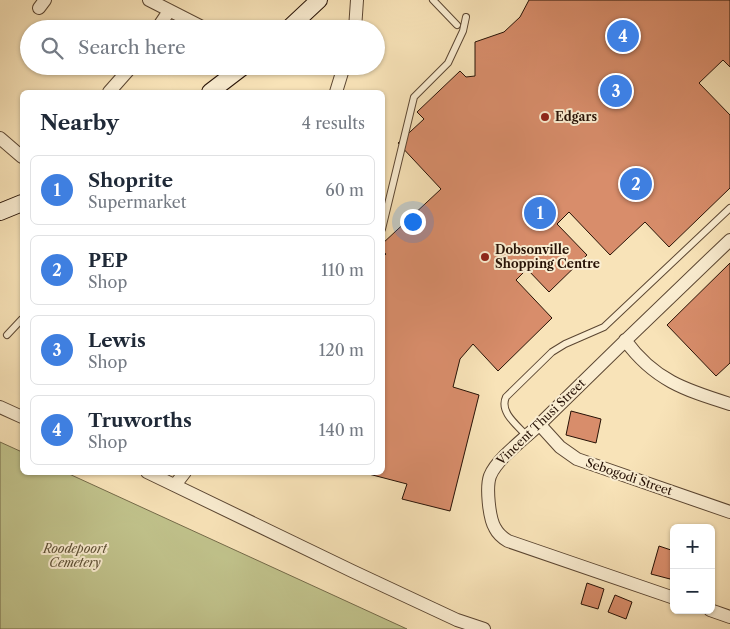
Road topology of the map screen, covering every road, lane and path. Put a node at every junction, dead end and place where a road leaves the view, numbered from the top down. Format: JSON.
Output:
{"nodes":[{"id":1,"x":149,"y":0,"type":"edge"},
{"id":2,"x":318,"y":0,"type":"edge"},
{"id":3,"x":357,"y":0,"type":"edge"},
{"id":4,"x":433,"y":0,"type":"edge"},
{"id":5,"x":169,"y":11,"type":"junction"},
{"id":6,"x":466,"y":17,"type":"dead end"},
{"id":7,"x":163,"y":20,"type":"edge"},
{"id":8,"x":188,"y":20,"type":"edge"},
{"id":9,"x":297,"y":20,"type":"edge"},
{"id":10,"x":356,"y":20,"type":"edge"},
{"id":11,"x":457,"y":25,"type":"dead end"},
{"id":12,"x":124,"y":75,"type":"edge"},
{"id":13,"x":232,"y":75,"type":"edge"},
{"id":14,"x":341,"y":75,"type":"edge"},
{"id":15,"x":111,"y":90,"type":"edge"},
{"id":16,"x":213,"y":90,"type":"edge"},
{"id":17,"x":337,"y":90,"type":"edge"},
{"id":18,"x":0,"y":138,"type":"edge"},
{"id":19,"x":20,"y":155,"type":"edge"},
{"id":20,"x":20,"y":204,"type":"edge"},
{"id":21,"x":730,"y":208,"type":"edge"},
{"id":22,"x":0,"y":212,"type":"edge"},
{"id":23,"x":385,"y":216,"type":"edge"},
{"id":24,"x":730,"y":240,"type":"edge"},
{"id":25,"x":20,"y":321,"type":"edge"},
{"id":26,"x":7,"y":335,"type":"dead end"},
{"id":27,"x":625,"y":340,"type":"junction"},
{"id":28,"x":730,"y":404,"type":"edge"},
{"id":29,"x":0,"y":407,"type":"edge"},
{"id":30,"x":20,"y":416,"type":"edge"},
{"id":31,"x":540,"y":425,"type":"junction"},
{"id":32,"x":527,"y":436,"type":"junction"},
{"id":33,"x":154,"y":475,"type":"edge"},
{"id":34,"x":183,"y":475,"type":"edge"},
{"id":35,"x":176,"y":485,"type":"junction"},
{"id":36,"x":730,"y":512,"type":"edge"},
{"id":37,"x":670,"y":597,"type":"edge"},
{"id":38,"x":715,"y":612,"type":"edge"},
{"id":39,"x":730,"y":617,"type":"edge"},
{"id":40,"x":484,"y":629,"type":"edge"}],
"edges":[{"from":1,"to":5,"type":"street"},
{"from":2,"to":9,"type":"main road"},
{"from":3,"to":10,"type":"street"},
{"from":4,"to":11,"type":"lane"},
{"from":5,"to":7,"type":"street"},
{"from":5,"to":8,"type":"street"},
{"from":6,"to":23,"type":"lane"},
{"from":12,"to":15,"type":"street"},
{"from":13,"to":16,"type":"main road"},
{"from":14,"to":17,"type":"street"},
{"from":18,"to":19,"type":"street"},
{"from":20,"to":22,"type":"main road"},
{"from":21,"to":32,"type":"lane"},
{"from":24,"to":27,"type":"street","name":"Vincent Thusi Street"},
{"from":25,"to":26,"type":"lane"},
{"from":27,"to":28,"type":"street"},
{"from":27,"to":31,"type":"street","name":"Vincent Thusi Street"},
{"from":29,"to":30,"type":"street"},
{"from":31,"to":32,"type":"street","name":"Vincent Thusi Street"},
{"from":31,"to":36,"type":"street","name":"Sebogodi Street"},
{"from":32,"to":37,"type":"street","name":"Vincent Thusi Street"},
{"from":33,"to":35,"type":"street"},
{"from":34,"to":35,"type":"street"},
{"from":35,"to":40,"type":"street"},
{"from":38,"to":39,"type":"street"}]}
